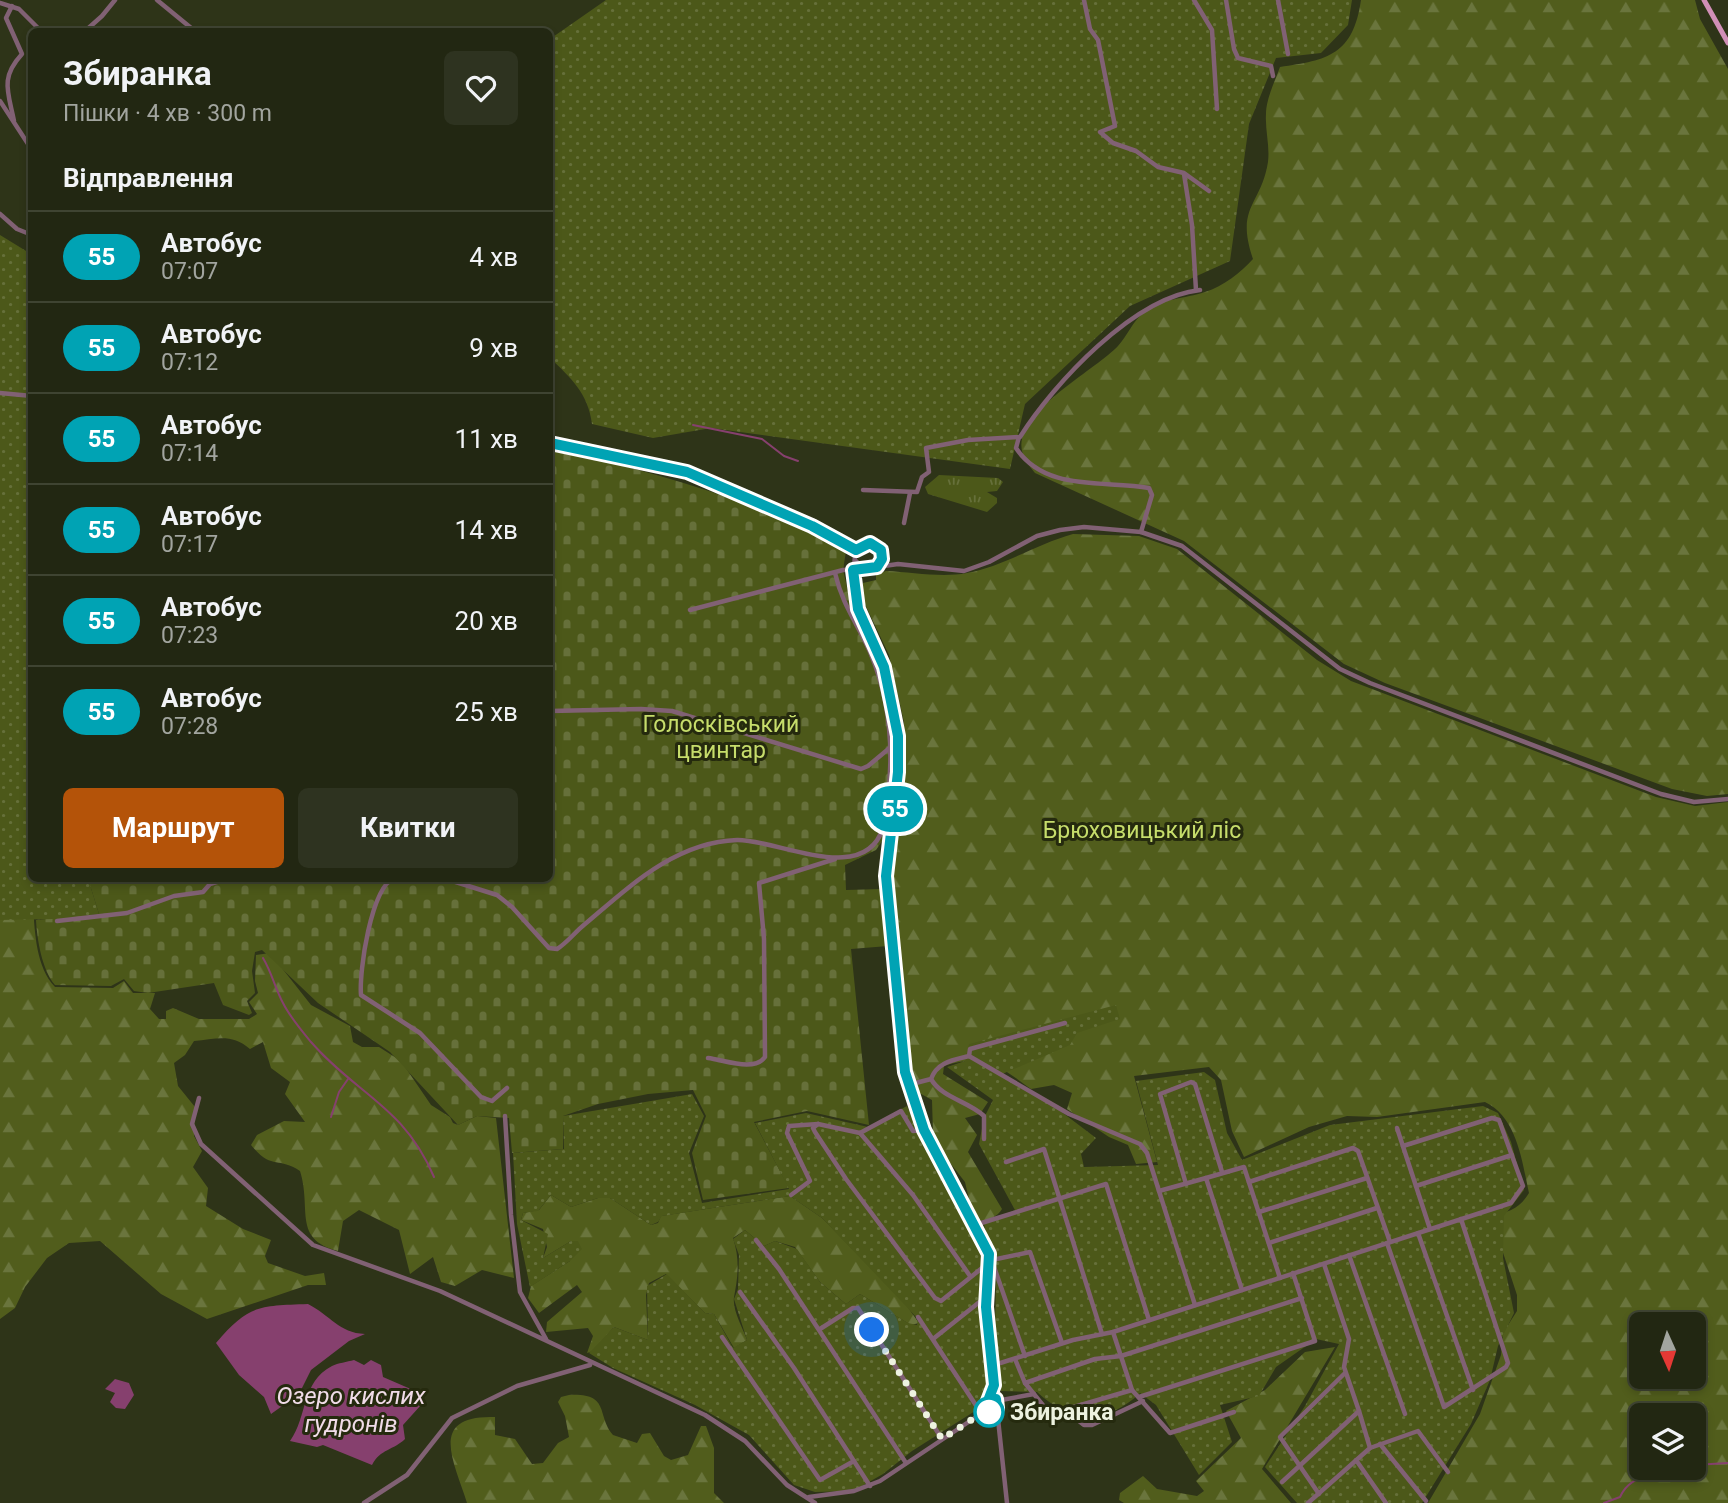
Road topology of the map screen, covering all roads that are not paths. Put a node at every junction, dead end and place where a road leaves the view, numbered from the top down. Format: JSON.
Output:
{"nodes":[{"id":1,"x":115,"y":0,"type":"edge"},
{"id":2,"x":157,"y":0,"type":"edge"},
{"id":3,"x":1084,"y":0,"type":"edge"},
{"id":4,"x":1194,"y":0,"type":"edge"},
{"id":5,"x":1226,"y":0,"type":"edge"},
{"id":6,"x":1278,"y":0,"type":"edge"},
{"id":7,"x":1703,"y":0,"type":"edge"},
{"id":8,"x":0,"y":3,"type":"edge"},
{"id":9,"x":12,"y":6,"type":"junction"},
{"id":10,"x":39,"y":28,"type":"edge"},
{"id":11,"x":88,"y":28,"type":"edge"},
{"id":12,"x":191,"y":28,"type":"edge"},
{"id":13,"x":1728,"y":43,"type":"edge"},
{"id":14,"x":1288,"y":54,"type":"dead end"},
{"id":15,"x":1272,"y":76,"type":"dead end"},
{"id":16,"x":0,"y":101,"type":"edge"},
{"id":17,"x":1217,"y":110,"type":"dead end"},
{"id":18,"x":14,"y":121,"type":"junction"},
{"id":19,"x":28,"y":144,"type":"edge"},
{"id":20,"x":1184,"y":173,"type":"junction"},
{"id":21,"x":1209,"y":191,"type":"dead end"},
{"id":22,"x":0,"y":214,"type":"edge"},
{"id":23,"x":28,"y":233,"type":"edge"},
{"id":24,"x":0,"y":393,"type":"edge"},
{"id":25,"x":28,"y":396,"type":"edge"},
{"id":26,"x":1020,"y":437,"type":"junction"},
{"id":27,"x":553,"y":444,"type":"edge"},
{"id":28,"x":863,"y":490,"type":"dead end"},
{"id":29,"x":910,"y":493,"type":"junction"},
{"id":30,"x":904,"y":523,"type":"dead end"},
{"id":31,"x":1141,"y":532,"type":"junction"},
{"id":32,"x":881,"y":550,"type":"junction"},
{"id":33,"x":855,"y":553,"type":"junction"},
{"id":34,"x":898,"y":564,"type":"junction"},
{"id":35,"x":877,"y":567,"type":"junction"},
{"id":36,"x":853,"y":570,"type":"junction"},
{"id":37,"x":865,"y":570,"type":"junction"},
{"id":38,"x":835,"y":573,"type":"junction"},
{"id":39,"x":690,"y":610,"type":"dead end"},
{"id":40,"x":553,"y":711,"type":"edge"},
{"id":41,"x":892,"y":745,"type":"junction"},
{"id":42,"x":1728,"y":799,"type":"edge"},
{"id":43,"x":836,"y":858,"type":"junction"},
{"id":44,"x":217,"y":882,"type":"edge"},
{"id":45,"x":390,"y":882,"type":"edge"},
{"id":46,"x":458,"y":882,"type":"edge"},
{"id":47,"x":57,"y":921,"type":"dead end"},
{"id":48,"x":1065,"y":1023,"type":"dead end"},
{"id":49,"x":969,"y":1056,"type":"junction"},
{"id":50,"x":708,"y":1058,"type":"dead end"},
{"id":51,"x":931,"y":1079,"type":"junction"},
{"id":52,"x":908,"y":1085,"type":"junction"},
{"id":53,"x":507,"y":1088,"type":"dead end"},
{"id":54,"x":199,"y":1098,"type":"dead end"},
{"id":55,"x":492,"y":1101,"type":"junction"},
{"id":56,"x":495,"y":1110,"type":"dead end"},
{"id":57,"x":505,"y":1116,"type":"dead end"},
{"id":58,"x":818,"y":1124,"type":"junction"},
{"id":59,"x":1397,"y":1128,"type":"dead end"},
{"id":60,"x":924,"y":1130,"type":"junction"},
{"id":61,"x":860,"y":1133,"type":"junction"},
{"id":62,"x":984,"y":1139,"type":"dead end"},
{"id":63,"x":1403,"y":1146,"type":"junction"},
{"id":64,"x":1512,"y":1154,"type":"junction"},
{"id":65,"x":1006,"y":1162,"type":"dead end"},
{"id":66,"x":1222,"y":1172,"type":"junction"},
{"id":67,"x":1206,"y":1178,"type":"junction"},
{"id":68,"x":1367,"y":1178,"type":"junction"},
{"id":69,"x":1249,"y":1182,"type":"junction"},
{"id":70,"x":1186,"y":1184,"type":"junction"},
{"id":71,"x":1416,"y":1186,"type":"junction"},
{"id":72,"x":1159,"y":1191,"type":"junction"},
{"id":73,"x":791,"y":1195,"type":"dead end"},
{"id":74,"x":1059,"y":1197,"type":"junction"},
{"id":75,"x":1377,"y":1208,"type":"junction"},
{"id":76,"x":1259,"y":1212,"type":"junction"},
{"id":77,"x":1461,"y":1219,"type":"junction"},
{"id":78,"x":975,"y":1224,"type":"junction"},
{"id":79,"x":1430,"y":1229,"type":"junction"},
{"id":80,"x":1418,"y":1233,"type":"junction"},
{"id":81,"x":755,"y":1240,"type":"dead end"},
{"id":82,"x":1388,"y":1242,"type":"junction"},
{"id":83,"x":1269,"y":1243,"type":"junction"},
{"id":84,"x":1349,"y":1255,"type":"junction"},
{"id":85,"x":991,"y":1262,"type":"junction"},
{"id":86,"x":1324,"y":1264,"type":"junction"},
{"id":87,"x":1293,"y":1273,"type":"junction"},
{"id":88,"x":970,"y":1276,"type":"junction"},
{"id":89,"x":1280,"y":1278,"type":"junction"},
{"id":90,"x":1242,"y":1290,"type":"junction"},
{"id":91,"x":740,"y":1292,"type":"dead end"},
{"id":92,"x":988,"y":1296,"type":"junction"},
{"id":93,"x":1302,"y":1298,"type":"junction"},
{"id":94,"x":1195,"y":1305,"type":"junction"},
{"id":95,"x":918,"y":1317,"type":"dead end"},
{"id":96,"x":1149,"y":1320,"type":"junction"},
{"id":97,"x":820,"y":1329,"type":"junction"},
{"id":98,"x":1113,"y":1332,"type":"junction"},
{"id":99,"x":1102,"y":1334,"type":"junction"},
{"id":100,"x":722,"y":1337,"type":"dead end"},
{"id":101,"x":933,"y":1339,"type":"junction"},
{"id":102,"x":546,"y":1340,"type":"junction"},
{"id":103,"x":1062,"y":1343,"type":"junction"},
{"id":104,"x":1025,"y":1356,"type":"junction"},
{"id":105,"x":1121,"y":1356,"type":"junction"},
{"id":106,"x":1015,"y":1360,"type":"junction"},
{"id":107,"x":591,"y":1364,"type":"junction"},
{"id":108,"x":991,"y":1366,"type":"junction"},
{"id":109,"x":1345,"y":1374,"type":"junction"},
{"id":110,"x":1025,"y":1383,"type":"junction"},
{"id":111,"x":994,"y":1385,"type":"junction"},
{"id":112,"x":1132,"y":1390,"type":"junction"},
{"id":113,"x":1473,"y":1390,"type":"junction"},
{"id":114,"x":1034,"y":1394,"type":"junction"},
{"id":115,"x":989,"y":1399,"type":"junction"},
{"id":116,"x":1141,"y":1399,"type":"junction"},
{"id":117,"x":986,"y":1406,"type":"junction"},
{"id":118,"x":994,"y":1407,"type":"junction"},
{"id":119,"x":1066,"y":1410,"type":"junction"},
{"id":120,"x":1359,"y":1411,"type":"junction"},
{"id":121,"x":1234,"y":1412,"type":"dead end"},
{"id":122,"x":982,"y":1413,"type":"junction"},
{"id":123,"x":1405,"y":1414,"type":"dead end"},
{"id":124,"x":942,"y":1439,"type":"junction"},
{"id":125,"x":1380,"y":1444,"type":"junction"},
{"id":126,"x":1370,"y":1448,"type":"junction"},
{"id":127,"x":1356,"y":1460,"type":"junction"},
{"id":128,"x":854,"y":1461,"type":"junction"},
{"id":129,"x":906,"y":1463,"type":"junction"},
{"id":130,"x":1298,"y":1467,"type":"junction"},
{"id":131,"x":1448,"y":1472,"type":"dead end"},
{"id":132,"x":1282,"y":1482,"type":"dead end"},
{"id":133,"x":870,"y":1486,"type":"junction"},
{"id":134,"x":1319,"y":1494,"type":"junction"},
{"id":135,"x":808,"y":1497,"type":"junction"},
{"id":136,"x":1426,"y":1501,"type":"dead end"},
{"id":137,"x":364,"y":1503,"type":"edge"},
{"id":138,"x":815,"y":1503,"type":"edge"},
{"id":139,"x":1007,"y":1503,"type":"edge"},
{"id":140,"x":1308,"y":1503,"type":"edge"},
{"id":141,"x":1386,"y":1503,"type":"edge"}],
"edges":[{"from":1,"to":11,"type":"street"},
{"from":2,"to":12,"type":"street"},
{"from":3,"to":20,"type":"street"},
{"from":4,"to":17,"type":"street"},
{"from":5,"to":15,"type":"street"},
{"from":6,"to":14,"type":"street"},
{"from":7,"to":13,"type":"main road"},
{"from":8,"to":9,"type":"street"},
{"from":9,"to":10,"type":"street"},
{"from":9,"to":18,"type":"street"},
{"from":16,"to":18,"type":"street"},
{"from":18,"to":19,"type":"street"},
{"from":20,"to":21,"type":"street"},
{"from":20,"to":26,"type":"street"},
{"from":22,"to":23,"type":"street"},
{"from":24,"to":25,"type":"street"},
{"from":26,"to":29,"type":"street"},
{"from":26,"to":31,"type":"street"},
{"from":27,"to":33,"type":"street"},
{"from":28,"to":29,"type":"street"},
{"from":29,"to":30,"type":"street"},
{"from":31,"to":34,"type":"street"},
{"from":31,"to":42,"type":"street"},
{"from":32,"to":33,"type":"street"},
{"from":32,"to":34,"type":"street"},
{"from":32,"to":35,"type":"street"},
{"from":33,"to":36,"type":"street"},
{"from":33,"to":37,"type":"street"},
{"from":34,"to":35,"type":"street"},
{"from":35,"to":37,"type":"street"},
{"from":36,"to":37,"type":"street"},
{"from":36,"to":38,"type":"street"},
{"from":36,"to":52,"type":"street"},
{"from":38,"to":39,"type":"street"},
{"from":38,"to":41,"type":"street"},
{"from":40,"to":41,"type":"street"},
{"from":41,"to":43,"type":"street"},
{"from":43,"to":46,"type":"street"},
{"from":43,"to":50,"type":"street"},
{"from":44,"to":47,"type":"street"},
{"from":45,"to":55,"type":"street"},
{"from":48,"to":49,"type":"street"},
{"from":49,"to":51,"type":"street"},
{"from":49,"to":72,"type":"street"},
{"from":51,"to":52,"type":"street"},
{"from":51,"to":62,"type":"street"},
{"from":52,"to":60,"type":"street"},
{"from":53,"to":55,"type":"street"},
{"from":54,"to":102,"type":"street"},
{"from":55,"to":56,"type":"street"},
{"from":57,"to":102,"type":"street"},
{"from":58,"to":61,"type":"street"},
{"from":58,"to":73,"type":"street"},
{"from":58,"to":88,"type":"street"},
{"from":59,"to":63,"type":"street"},
{"from":60,"to":61,"type":"street"},
{"from":60,"to":78,"type":"street"},
{"from":61,"to":88,"type":"street"},
{"from":63,"to":64,"type":"street"},
{"from":63,"to":71,"type":"street"},
{"from":64,"to":71,"type":"street"},
{"from":64,"to":77,"type":"street"},
{"from":65,"to":74,"type":"street"},
{"from":66,"to":67,"type":"street"},
{"from":66,"to":69,"type":"street"},
{"from":66,"to":70,"type":"street"},
{"from":67,"to":70,"type":"street"},
{"from":67,"to":90,"type":"street"},
{"from":68,"to":69,"type":"street"},
{"from":68,"to":75,"type":"street"},
{"from":68,"to":76,"type":"street"},
{"from":69,"to":76,"type":"street"},
{"from":70,"to":72,"type":"street"},
{"from":71,"to":79,"type":"street"},
{"from":72,"to":94,"type":"street"},
{"from":74,"to":78,"type":"street"},
{"from":74,"to":96,"type":"street"},
{"from":74,"to":99,"type":"street"},
{"from":75,"to":82,"type":"street"},
{"from":75,"to":83,"type":"street"},
{"from":76,"to":83,"type":"street"},
{"from":77,"to":79,"type":"street"},
{"from":77,"to":113,"type":"street"},
{"from":78,"to":85,"type":"street"},
{"from":79,"to":80,"type":"street"},
{"from":80,"to":82,"type":"street"},
{"from":80,"to":113,"type":"street"},
{"from":81,"to":97,"type":"street"},
{"from":82,"to":84,"type":"street"},
{"from":82,"to":113,"type":"street"},
{"from":83,"to":89,"type":"street"},
{"from":84,"to":86,"type":"street"},
{"from":84,"to":123,"type":"street"},
{"from":85,"to":88,"type":"street"},
{"from":85,"to":92,"type":"street"},
{"from":85,"to":103,"type":"street"},
{"from":85,"to":104,"type":"street"},
{"from":86,"to":87,"type":"street"},
{"from":86,"to":109,"type":"street"},
{"from":87,"to":89,"type":"street"},
{"from":87,"to":93,"type":"street"},
{"from":89,"to":90,"type":"street"},
{"from":90,"to":94,"type":"street"},
{"from":91,"to":128,"type":"street"},
{"from":92,"to":101,"type":"street"},
{"from":92,"to":108,"type":"street"},
{"from":93,"to":105,"type":"street"},
{"from":93,"to":116,"type":"street"},
{"from":94,"to":96,"type":"street"},
{"from":95,"to":101,"type":"street"},
{"from":96,"to":98,"type":"street"},
{"from":97,"to":124,"type":"street"},
{"from":97,"to":129,"type":"street"},
{"from":98,"to":99,"type":"street"},
{"from":98,"to":105,"type":"street"},
{"from":99,"to":103,"type":"street"},
{"from":100,"to":128,"type":"street"},
{"from":101,"to":122,"type":"street"},
{"from":102,"to":107,"type":"street"},
{"from":103,"to":104,"type":"street"},
{"from":104,"to":106,"type":"street"},
{"from":105,"to":110,"type":"street"},
{"from":105,"to":112,"type":"street"},
{"from":106,"to":108,"type":"street"},
{"from":106,"to":110,"type":"street"},
{"from":107,"to":135,"type":"street"},
{"from":107,"to":137,"type":"street"},
{"from":108,"to":111,"type":"street"},
{"from":109,"to":120,"type":"street"},
{"from":109,"to":130,"type":"street"},
{"from":110,"to":114,"type":"street"},
{"from":111,"to":115,"type":"street"},
{"from":111,"to":118,"type":"street"},
{"from":112,"to":116,"type":"street"},
{"from":112,"to":119,"type":"street"},
{"from":114,"to":118,"type":"street"},
{"from":114,"to":119,"type":"street"},
{"from":115,"to":117,"type":"street"},
{"from":115,"to":118,"type":"street"},
{"from":116,"to":119,"type":"street"},
{"from":116,"to":121,"type":"street"},
{"from":117,"to":118,"type":"street"},
{"from":117,"to":122,"type":"street"},
{"from":118,"to":122,"type":"street"},
{"from":118,"to":139,"type":"street"},
{"from":120,"to":126,"type":"street"},
{"from":120,"to":130,"type":"street"},
{"from":122,"to":124,"type":"street"},
{"from":124,"to":129,"type":"street"},
{"from":125,"to":126,"type":"street"},
{"from":125,"to":131,"type":"street"},
{"from":125,"to":136,"type":"street"},
{"from":126,"to":127,"type":"street"},
{"from":127,"to":134,"type":"street"},
{"from":127,"to":141,"type":"street"},
{"from":128,"to":133,"type":"street"},
{"from":129,"to":133,"type":"street"},
{"from":130,"to":132,"type":"street"},
{"from":130,"to":134,"type":"street"},
{"from":133,"to":135,"type":"street"},
{"from":134,"to":140,"type":"street"},
{"from":135,"to":138,"type":"street"}]}
